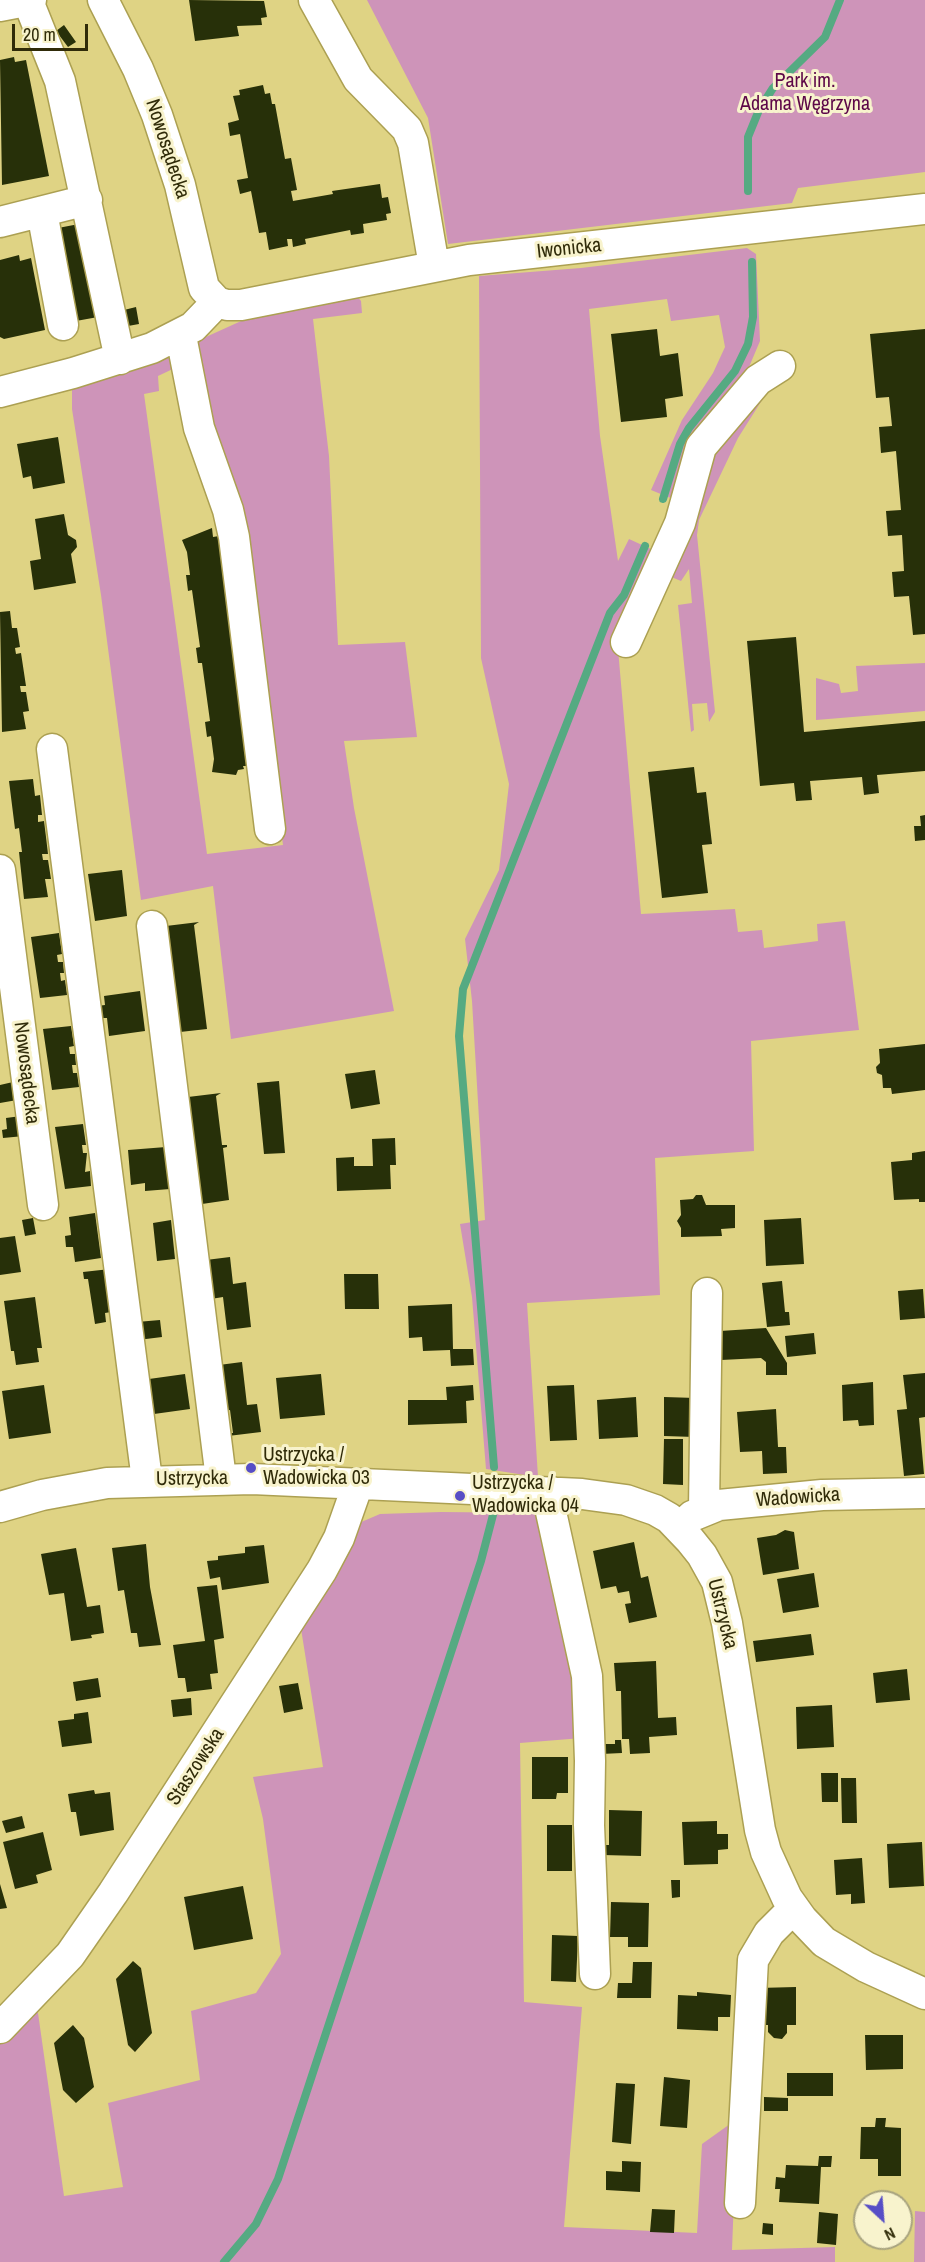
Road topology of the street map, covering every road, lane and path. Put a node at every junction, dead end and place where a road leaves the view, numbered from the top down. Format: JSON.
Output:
{"nodes":[{"id":1,"x":29,"y":0,"type":"edge"},
{"id":2,"x":103,"y":0,"type":"edge"},
{"id":3,"x":314,"y":0,"type":"edge"},
{"id":4,"x":0,"y":6,"type":"edge"},
{"id":5,"x":87,"y":200,"type":"junction"},
{"id":6,"x":925,"y":209,"type":"edge"},
{"id":7,"x":42,"y":213,"type":"junction"},
{"id":8,"x":0,"y":222,"type":"edge"},
{"id":9,"x":434,"y":266,"type":"junction"},
{"id":10,"x":217,"y":302,"type":"junction"},
{"id":11,"x":63,"y":325,"type":"dead end"},
{"id":12,"x":181,"y":336,"type":"junction"},
{"id":13,"x":120,"y":359,"type":"junction"},
{"id":14,"x":780,"y":366,"type":"dead end"},
{"id":15,"x":0,"y":392,"type":"edge"},
{"id":16,"x":627,"y":642,"type":"dead end"},
{"id":17,"x":52,"y":749,"type":"dead end"},
{"id":18,"x":270,"y":829,"type":"dead end"},
{"id":19,"x":0,"y":870,"type":"edge"},
{"id":20,"x":152,"y":926,"type":"dead end"},
{"id":21,"x":43,"y":1205,"type":"dead end"},
{"id":22,"x":707,"y":1293,"type":"dead end"},
{"id":23,"x":221,"y":1479,"type":"junction"},
{"id":24,"x":147,"y":1480,"type":"junction"},
{"id":25,"x":358,"y":1484,"type":"junction"},
{"id":26,"x":552,"y":1492,"type":"junction"},
{"id":27,"x":925,"y":1493,"type":"edge"},
{"id":28,"x":0,"y":1507,"type":"edge"},
{"id":29,"x":704,"y":1509,"type":"junction"},
{"id":30,"x":679,"y":1528,"type":"junction"},
{"id":31,"x":794,"y":1908,"type":"junction"},
{"id":32,"x":595,"y":1974,"type":"dead end"},
{"id":33,"x":925,"y":1994,"type":"edge"},
{"id":34,"x":0,"y":2028,"type":"edge"},
{"id":35,"x":740,"y":2203,"type":"dead end"}],
"edges":[{"from":1,"to":4,"type":"street"},
{"from":1,"to":5,"type":"street"},
{"from":2,"to":10,"type":"street","name":"Nowosądecka"},
{"from":3,"to":9,"type":"street"},
{"from":5,"to":7,"type":"street"},
{"from":5,"to":13,"type":"street"},
{"from":6,"to":9,"type":"street","name":"Iwonicka"},
{"from":7,"to":8,"type":"street"},
{"from":7,"to":11,"type":"street"},
{"from":9,"to":10,"type":"street","name":"Iwonicka"},
{"from":10,"to":12,"type":"street"},
{"from":12,"to":13,"type":"street"},
{"from":12,"to":18,"type":"street"},
{"from":13,"to":15,"type":"street"},
{"from":14,"to":16,"type":"street"},
{"from":17,"to":24,"type":"street"},
{"from":19,"to":21,"type":"street","name":"Nowosądecka"},
{"from":20,"to":23,"type":"street"},
{"from":22,"to":29,"type":"street"},
{"from":23,"to":24,"type":"street","name":"Ustrzycka"},
{"from":23,"to":25,"type":"street","name":"Ustrzycka"},
{"from":24,"to":28,"type":"street","name":"Ustrzycka"},
{"from":25,"to":26,"type":"street","name":"Ustrzycka"},
{"from":25,"to":34,"type":"street","name":"Staszowska"},
{"from":26,"to":30,"type":"street","name":"Ustrzycka"},
{"from":26,"to":32,"type":"street"},
{"from":27,"to":29,"type":"street","name":"Wadowicka"},
{"from":29,"to":30,"type":"street","name":"Wadowicka"},
{"from":30,"to":31,"type":"street","name":"Ustrzycka"},
{"from":31,"to":33,"type":"street","name":"Ustrzycka"},
{"from":31,"to":35,"type":"street"}]}
